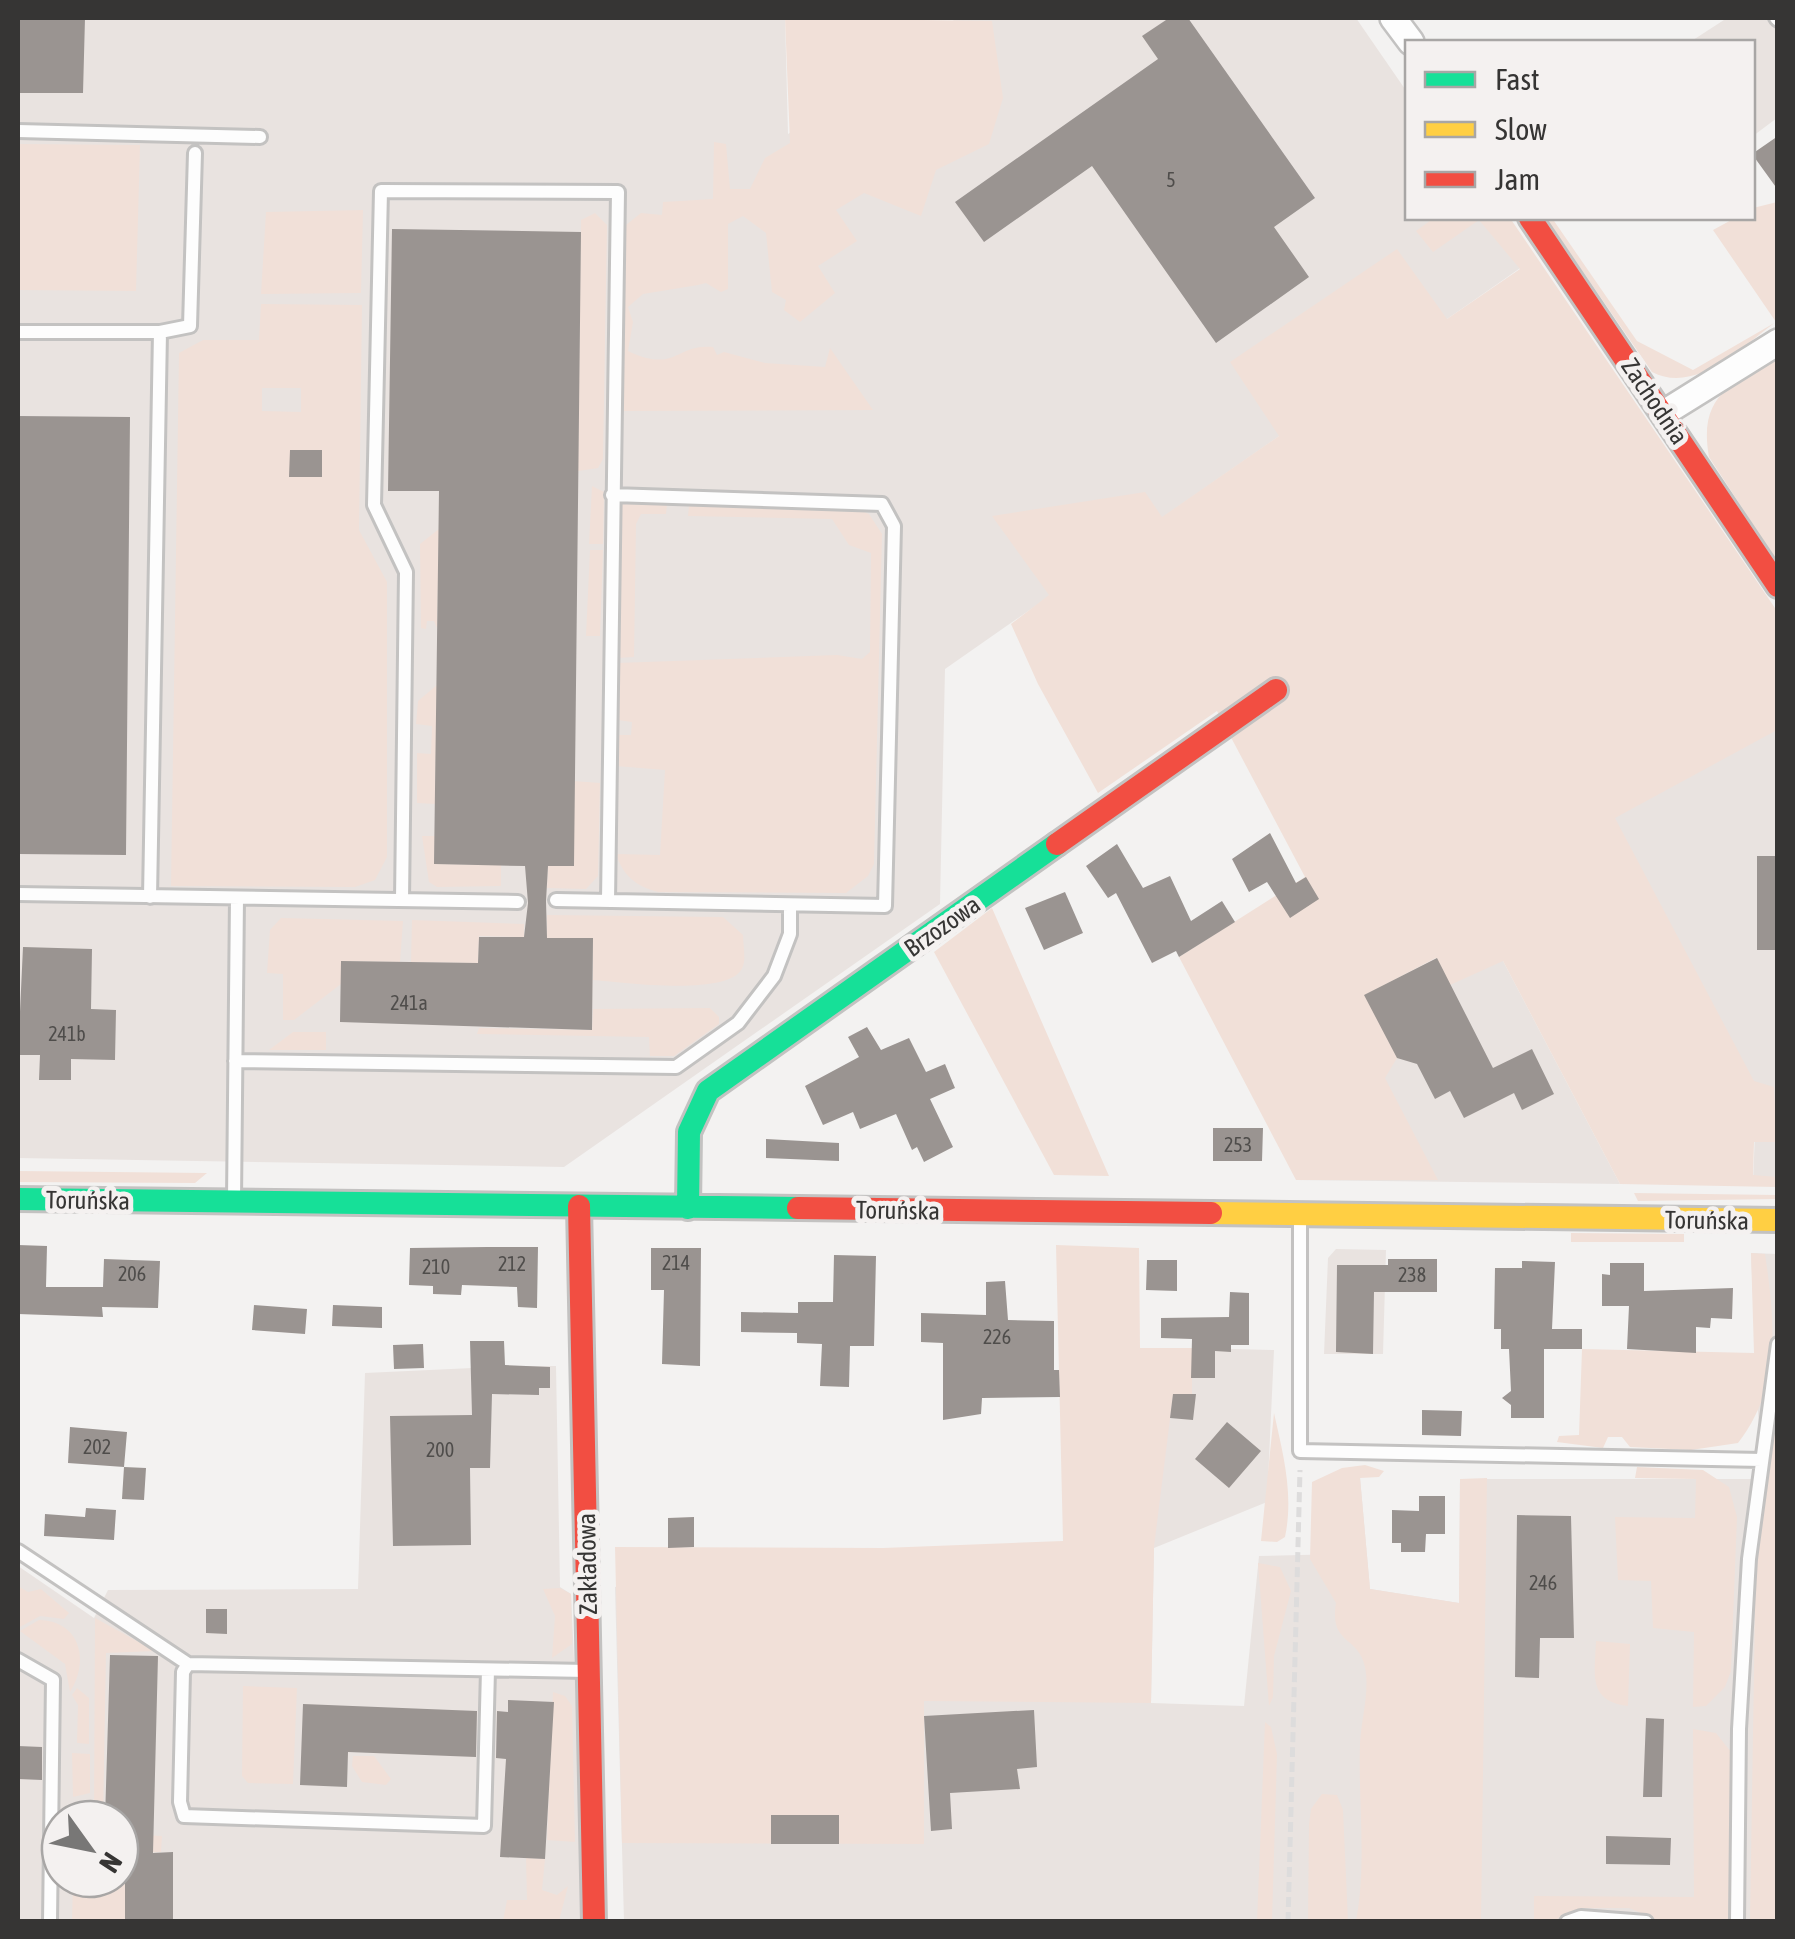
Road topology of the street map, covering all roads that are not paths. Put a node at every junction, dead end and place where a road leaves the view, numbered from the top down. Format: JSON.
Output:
{"nodes":[{"id":1,"x":1394,"y":18,"type":"edge"},
{"id":2,"x":1409,"y":40,"type":"edge"},
{"id":3,"x":18,"y":131,"type":"edge"},
{"id":4,"x":260,"y":137,"type":"dead end"},
{"id":5,"x":195,"y":152,"type":"dead end"},
{"id":6,"x":1531,"y":220,"type":"edge"},
{"id":7,"x":18,"y":332,"type":"edge"},
{"id":8,"x":160,"y":332,"type":"junction"},
{"id":9,"x":1778,"y":342,"type":"edge"},
{"id":10,"x":1664,"y":413,"type":"junction"},
{"id":11,"x":612,"y":494,"type":"junction"},
{"id":12,"x":1778,"y":586,"type":"edge"},
{"id":13,"x":1276,"y":690,"type":"dead end"},
{"id":14,"x":18,"y":894,"type":"edge"},
{"id":15,"x":150,"y":897,"type":"junction"},
{"id":16,"x":236,"y":898,"type":"junction"},
{"id":17,"x":402,"y":900,"type":"junction"},
{"id":18,"x":556,"y":900,"type":"dead end"},
{"id":19,"x":608,"y":901,"type":"junction"},
{"id":20,"x":518,"y":902,"type":"dead end"},
{"id":21,"x":790,"y":904,"type":"junction"},
{"id":22,"x":235,"y":1061,"type":"junction"},
{"id":23,"x":18,"y":1200,"type":"edge"},
{"id":24,"x":234,"y":1202,"type":"junction"},
{"id":25,"x":579,"y":1206,"type":"junction"},
{"id":26,"x":688,"y":1208,"type":"junction"},
{"id":27,"x":1300,"y":1214,"type":"junction"},
{"id":28,"x":1778,"y":1220,"type":"edge"},
{"id":29,"x":1778,"y":1344,"type":"edge"},
{"id":30,"x":1762,"y":1460,"type":"junction"},
{"id":31,"x":18,"y":1551,"type":"edge"},
{"id":32,"x":18,"y":1660,"type":"edge"},
{"id":33,"x":188,"y":1664,"type":"junction"},
{"id":34,"x":488,"y":1670,"type":"junction"},
{"id":35,"x":589,"y":1671,"type":"junction"},
{"id":36,"x":50,"y":1922,"type":"edge"},
{"id":37,"x":594,"y":1922,"type":"edge"},
{"id":38,"x":1567,"y":1922,"type":"edge"},
{"id":39,"x":1646,"y":1922,"type":"edge"},
{"id":40,"x":1737,"y":1922,"type":"edge"}],
"edges":[{"from":1,"to":2,"type":"street"},
{"from":3,"to":4,"type":"lane"},
{"from":5,"to":8,"type":"lane"},
{"from":6,"to":10,"type":"street","name":"Zachodnia"},
{"from":7,"to":8,"type":"lane"},
{"from":8,"to":15,"type":"lane"},
{"from":9,"to":10,"type":"street"},
{"from":10,"to":12,"type":"street","name":"Zachodnia"},
{"from":11,"to":17,"type":"lane"},
{"from":11,"to":19,"type":"lane"},
{"from":11,"to":21,"type":"lane"},
{"from":13,"to":26,"type":"street","name":"Brzozowa"},
{"from":14,"to":15,"type":"lane"},
{"from":15,"to":16,"type":"lane"},
{"from":16,"to":17,"type":"lane"},
{"from":16,"to":22,"type":"lane"},
{"from":17,"to":20,"type":"lane"},
{"from":18,"to":19,"type":"lane"},
{"from":19,"to":21,"type":"lane"},
{"from":21,"to":22,"type":"lane"},
{"from":22,"to":24,"type":"lane"},
{"from":23,"to":24,"type":"street","name":"Toruńska"},
{"from":24,"to":25,"type":"street","name":"Toruńska"},
{"from":25,"to":26,"type":"street","name":"Toruńska"},
{"from":25,"to":35,"type":"street","name":"Zakładowa"},
{"from":26,"to":27,"type":"street","name":"Toruńska"},
{"from":27,"to":28,"type":"street","name":"Toruńska"},
{"from":27,"to":30,"type":"lane"},
{"from":29,"to":30,"type":"lane"},
{"from":30,"to":40,"type":"lane"},
{"from":31,"to":33,"type":"lane"},
{"from":32,"to":36,"type":"lane"},
{"from":33,"to":34,"type":"lane"},
{"from":33,"to":34,"type":"lane"},
{"from":34,"to":35,"type":"lane"},
{"from":35,"to":37,"type":"street","name":"Zakładowa"},
{"from":38,"to":39,"type":"lane"}]}
